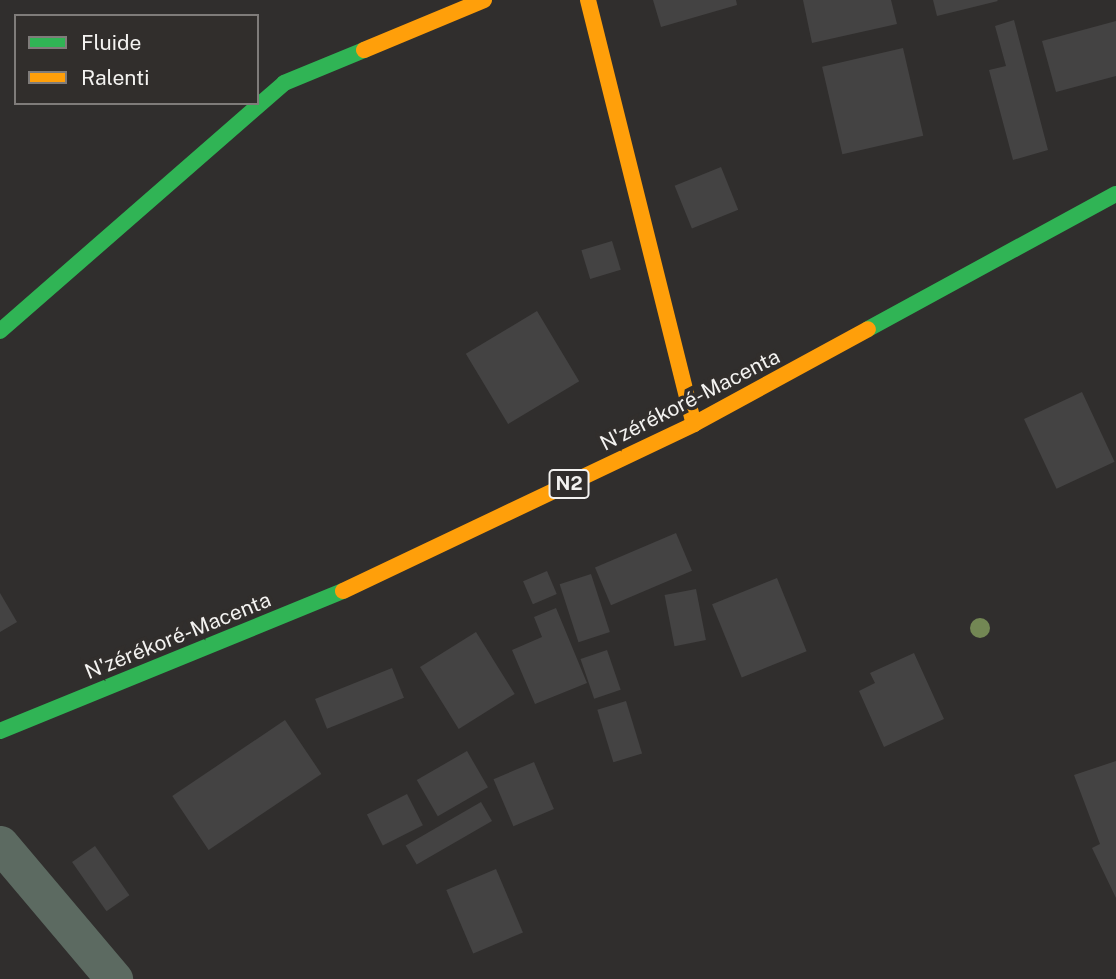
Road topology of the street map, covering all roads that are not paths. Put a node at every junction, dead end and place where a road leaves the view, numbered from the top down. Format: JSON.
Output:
{"nodes":[{"id":1,"x":484,"y":0,"type":"edge"},
{"id":2,"x":588,"y":0,"type":"edge"},
{"id":3,"x":259,"y":105,"type":"edge"},
{"id":4,"x":259,"y":105,"type":"edge"},
{"id":5,"x":1116,"y":194,"type":"edge"},
{"id":6,"x":0,"y":331,"type":"edge"},
{"id":7,"x":694,"y":424,"type":"junction"},
{"id":8,"x":0,"y":731,"type":"edge"},
{"id":9,"x":0,"y":844,"type":"edge"},
{"id":10,"x":114,"y":979,"type":"edge"}],
"edges":[{"from":1,"to":3,"type":"main road"},
{"from":2,"to":7,"type":"main road"},
{"from":4,"to":6,"type":"main road"},
{"from":5,"to":7,"type":"main road","name":"N'zérékoré-Macenta","number":"N2"},
{"from":7,"to":8,"type":"main road","name":"N'zérékoré-Macenta","number":"N2"},
{"from":9,"to":10,"type":"street"}]}
